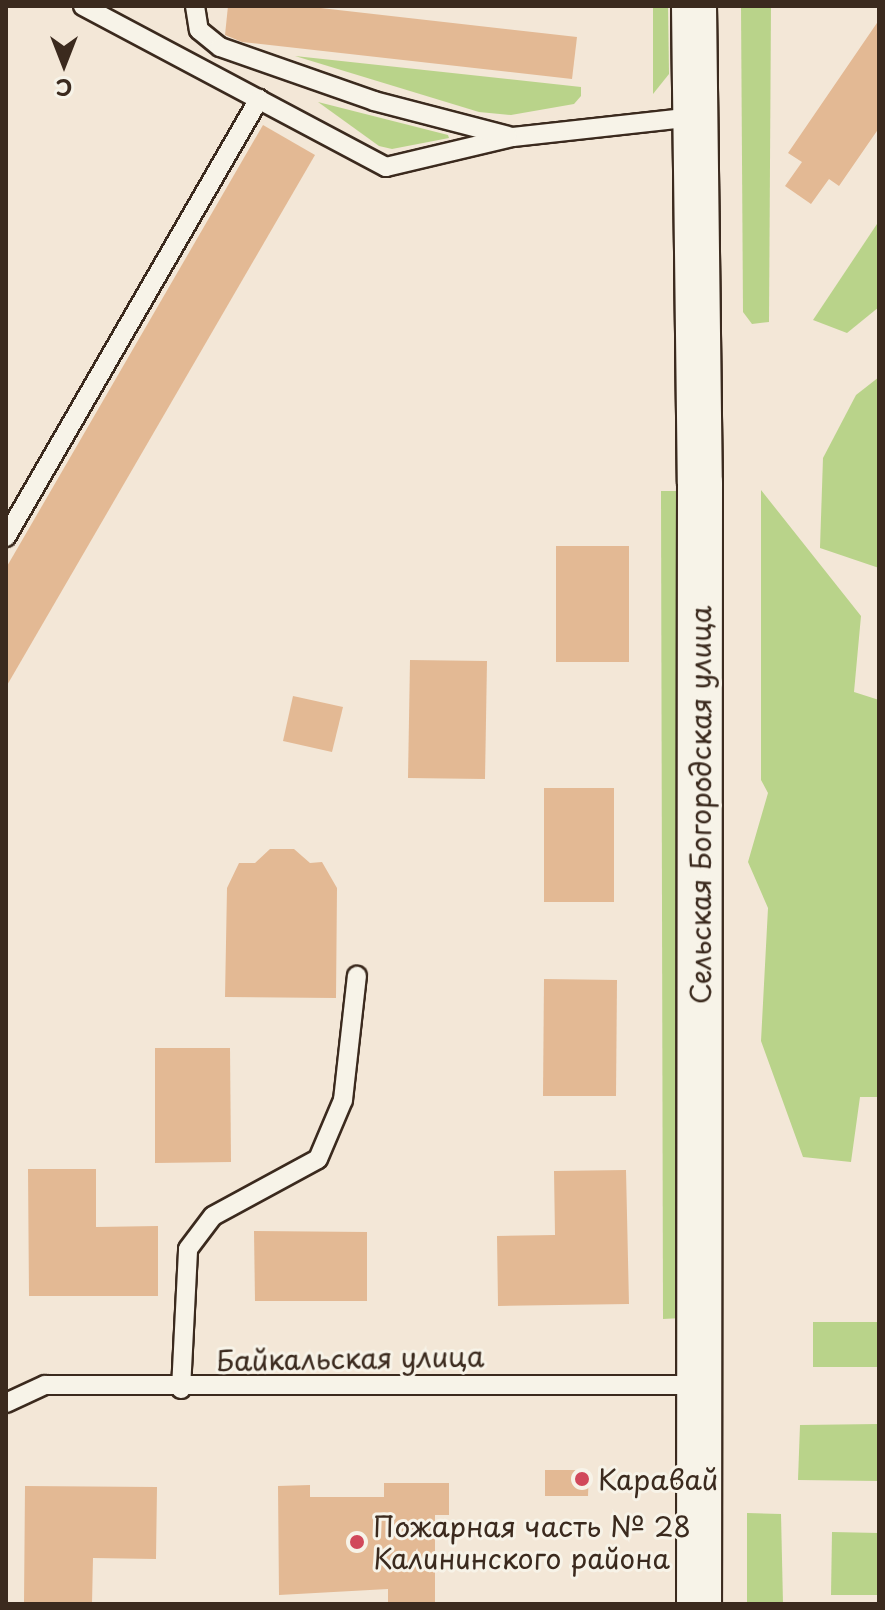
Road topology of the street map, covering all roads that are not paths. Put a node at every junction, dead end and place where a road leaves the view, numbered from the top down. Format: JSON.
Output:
{"nodes":[{"id":1,"x":83,"y":6,"type":"edge"},
{"id":2,"x":195,"y":6,"type":"edge"},
{"id":3,"x":694,"y":6,"type":"edge"},
{"id":4,"x":259,"y":99,"type":"junction"},
{"id":5,"x":694,"y":117,"type":"junction"},
{"id":6,"x":513,"y":137,"type":"junction"},
{"id":7,"x":6,"y":537,"type":"edge"},
{"id":8,"x":357,"y":976,"type":"dead end"},
{"id":9,"x":700,"y":1385,"type":"junction"},
{"id":10,"x":181,"y":1389,"type":"junction"},
{"id":11,"x":6,"y":1403,"type":"edge"},
{"id":12,"x":699,"y":1604,"type":"edge"}],
"edges":[{"from":1,"to":4,"type":"lane"},
{"from":2,"to":6,"type":"lane"},
{"from":3,"to":5,"type":"main road","name":"Сельская Богородская улица"},
{"from":4,"to":6,"type":"lane"},
{"from":4,"to":7,"type":"lane"},
{"from":5,"to":6,"type":"lane"},
{"from":5,"to":9,"type":"main road","name":"Сельская Богородская улица"},
{"from":8,"to":10,"type":"lane"},
{"from":9,"to":10,"type":"lane","name":"Байкальская улица"},
{"from":9,"to":12,"type":"main road","name":"Сельская Богородская улица"},
{"from":10,"to":11,"type":"lane","name":"Байкальская улица"}]}
